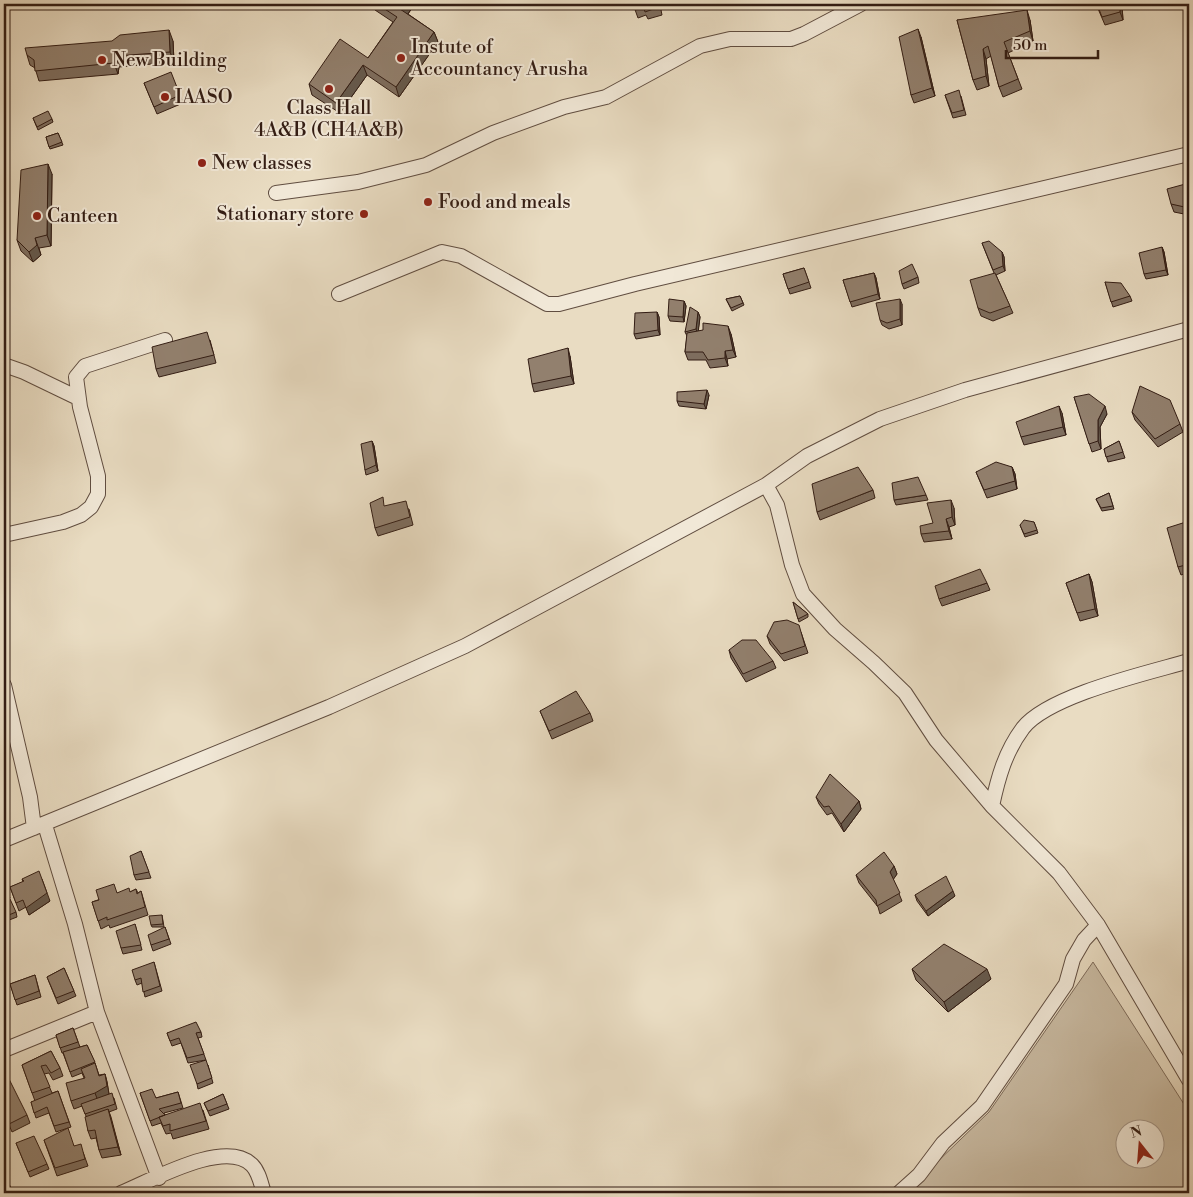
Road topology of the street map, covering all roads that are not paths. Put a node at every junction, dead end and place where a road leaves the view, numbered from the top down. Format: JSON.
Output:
{"nodes":[{"id":1,"x":861,"y":4,"type":"edge"},
{"id":2,"x":1189,"y":154,"type":"edge"},
{"id":3,"x":276,"y":193,"type":"dead end"},
{"id":4,"x":339,"y":294,"type":"dead end"},
{"id":5,"x":1189,"y":329,"type":"edge"},
{"id":6,"x":165,"y":340,"type":"dead end"},
{"id":7,"x":4,"y":365,"type":"edge"},
{"id":8,"x":78,"y":398,"type":"junction"},
{"id":9,"x":766,"y":485,"type":"junction"},
{"id":10,"x":4,"y":535,"type":"edge"},
{"id":11,"x":1189,"y":660,"type":"edge"},
{"id":12,"x":4,"y":685,"type":"edge"},
{"id":13,"x":992,"y":806,"type":"junction"},
{"id":14,"x":39,"y":826,"type":"junction"},
{"id":15,"x":4,"y":840,"type":"edge"},
{"id":16,"x":1098,"y":925,"type":"junction"},
{"id":17,"x":97,"y":1012,"type":"junction"},
{"id":18,"x":4,"y":1050,"type":"edge"},
{"id":19,"x":1189,"y":1080,"type":"edge"},
{"id":20,"x":159,"y":1178,"type":"junction"},
{"id":21,"x":122,"y":1193,"type":"edge"},
{"id":22,"x":264,"y":1193,"type":"edge"},
{"id":23,"x":899,"y":1193,"type":"edge"}],
"edges":[{"from":1,"to":3,"type":"street"},
{"from":2,"to":4,"type":"street"},
{"from":5,"to":9,"type":"street"},
{"from":6,"to":8,"type":"street"},
{"from":7,"to":8,"type":"street"},
{"from":8,"to":10,"type":"street"},
{"from":9,"to":13,"type":"street"},
{"from":9,"to":14,"type":"street"},
{"from":11,"to":13,"type":"street"},
{"from":12,"to":14,"type":"street"},
{"from":13,"to":16,"type":"street"},
{"from":14,"to":15,"type":"street"},
{"from":14,"to":17,"type":"street"},
{"from":16,"to":19,"type":"street"},
{"from":16,"to":23,"type":"street"},
{"from":17,"to":18,"type":"street"},
{"from":17,"to":20,"type":"street"},
{"from":20,"to":21,"type":"street"},
{"from":20,"to":22,"type":"street"}]}
